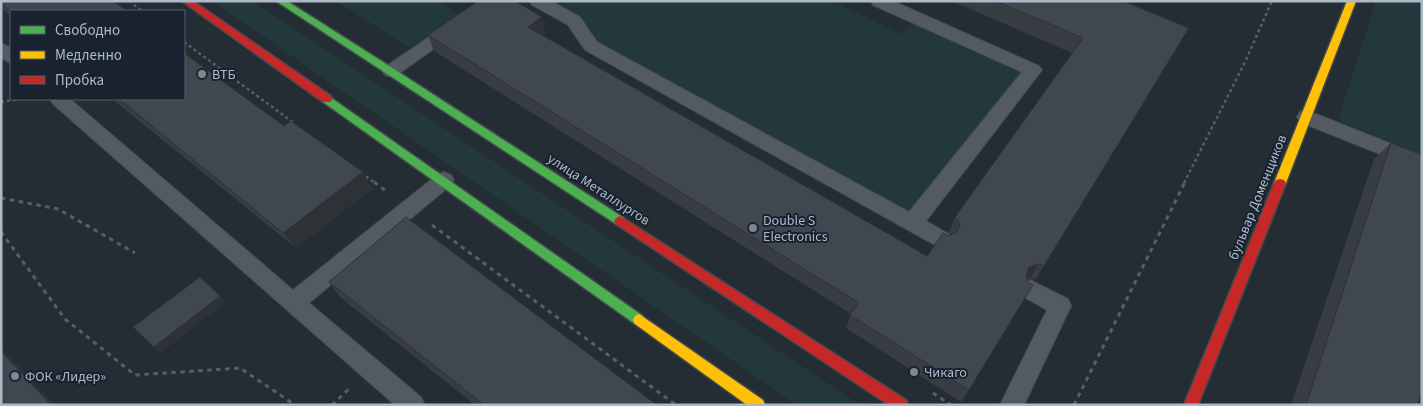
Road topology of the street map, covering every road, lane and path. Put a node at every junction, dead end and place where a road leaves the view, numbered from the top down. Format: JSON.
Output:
{"nodes":[{"id":1,"x":129,"y":1,"type":"edge"},
{"id":2,"x":186,"y":1,"type":"edge"},
{"id":3,"x":280,"y":1,"type":"edge"},
{"id":4,"x":493,"y":1,"type":"edge"},
{"id":5,"x":538,"y":1,"type":"edge"},
{"id":6,"x":879,"y":1,"type":"edge"},
{"id":7,"x":1272,"y":1,"type":"edge"},
{"id":8,"x":1352,"y":1,"type":"edge"},
{"id":9,"x":141,"y":10,"type":"edge"},
{"id":10,"x":391,"y":71,"type":"junction"},
{"id":11,"x":14,"y":100,"type":"edge"},
{"id":12,"x":60,"y":100,"type":"edge"},
{"id":13,"x":1,"y":102,"type":"edge"},
{"id":14,"x":1306,"y":117,"type":"junction"},
{"id":15,"x":1422,"y":164,"type":"edge"},
{"id":16,"x":444,"y":180,"type":"junction"},
{"id":17,"x":1,"y":198,"type":"edge"},
{"id":18,"x":912,"y":223,"type":"junction"},
{"id":19,"x":1,"y":232,"type":"edge"},
{"id":20,"x":942,"y":240,"type":"edge"},
{"id":21,"x":135,"y":253,"type":"dead end"},
{"id":22,"x":1030,"y":289,"type":"edge"},
{"id":23,"x":293,"y":303,"type":"junction"},
{"id":24,"x":295,"y":405,"type":"edge"},
{"id":25,"x":413,"y":405,"type":"edge"},
{"id":26,"x":758,"y":405,"type":"edge"},
{"id":27,"x":901,"y":405,"type":"edge"},
{"id":28,"x":1012,"y":405,"type":"edge"},
{"id":29,"x":1074,"y":405,"type":"edge"},
{"id":30,"x":1191,"y":405,"type":"edge"}],
"edges":[{"from":1,"to":9,"type":"path"},
{"from":2,"to":16,"type":"street"},
{"from":3,"to":10,"type":"street","name":"улица Металлургов"},
{"from":4,"to":10,"type":"lane"},
{"from":5,"to":18,"type":"lane"},
{"from":6,"to":18,"type":"lane"},
{"from":7,"to":29,"type":"path"},
{"from":8,"to":14,"type":"street","name":"бульвар Доменщиков"},
{"from":10,"to":27,"type":"street","name":"улица Металлургов"},
{"from":11,"to":13,"type":"path"},
{"from":12,"to":23,"type":"lane"},
{"from":14,"to":15,"type":"lane"},
{"from":14,"to":30,"type":"street","name":"бульвар Доменщиков"},
{"from":16,"to":23,"type":"lane"},
{"from":16,"to":26,"type":"street"},
{"from":17,"to":21,"type":"path"},
{"from":18,"to":20,"type":"lane"},
{"from":19,"to":24,"type":"path"},
{"from":22,"to":28,"type":"lane"},
{"from":23,"to":25,"type":"lane"}]}
